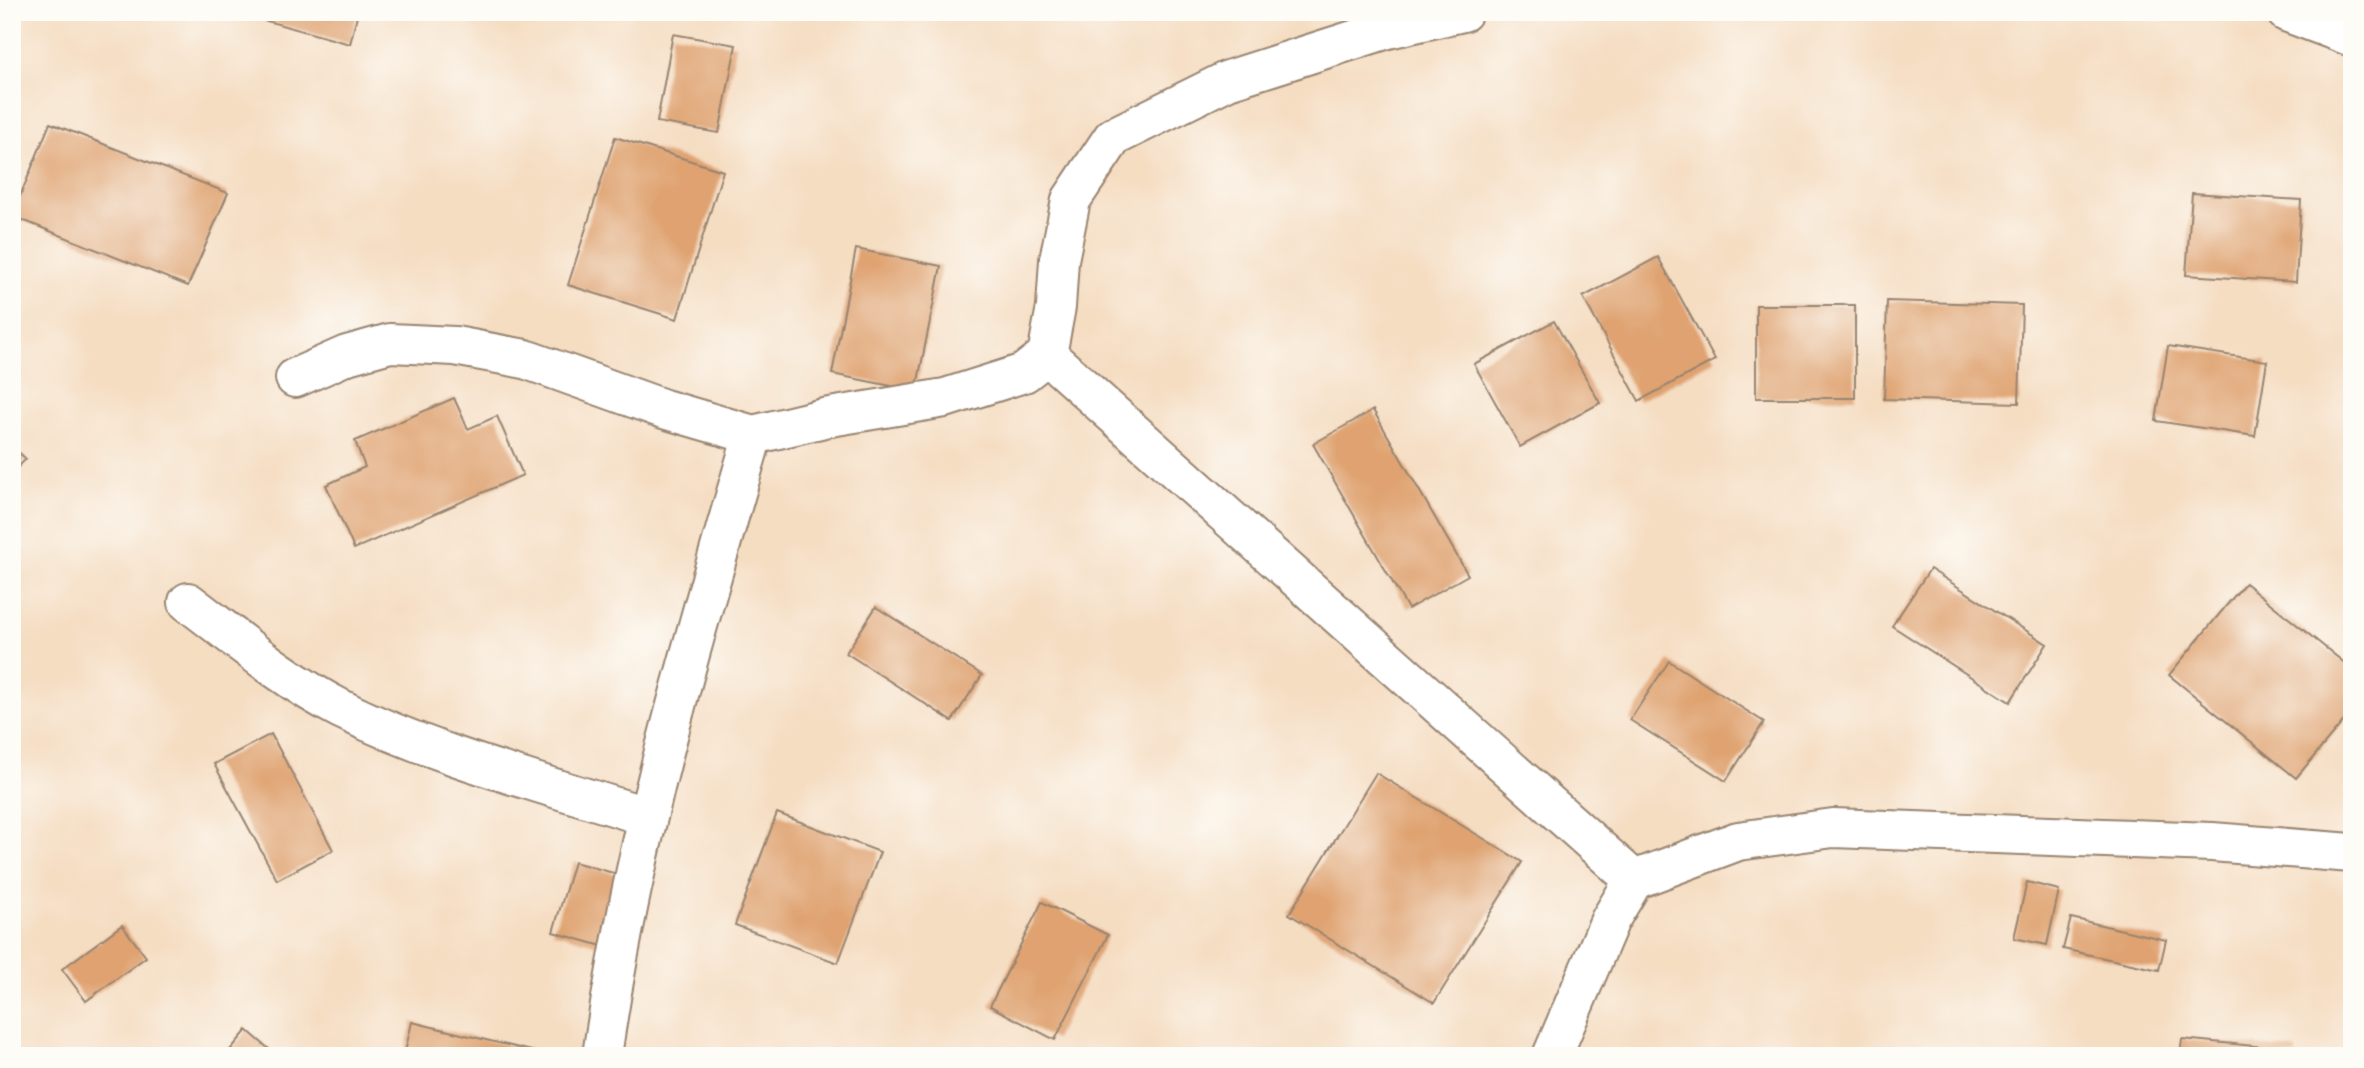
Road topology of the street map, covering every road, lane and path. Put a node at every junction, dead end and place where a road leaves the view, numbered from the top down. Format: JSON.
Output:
{"nodes":[{"id":1,"x":1463,"y":12,"type":"edge"},
{"id":2,"x":2286,"y":12,"type":"edge"},
{"id":3,"x":2352,"y":37,"type":"edge"},
{"id":4,"x":1047,"y":355,"type":"junction"},
{"id":5,"x":295,"y":378,"type":"dead end"},
{"id":6,"x":754,"y":435,"type":"junction"},
{"id":7,"x":188,"y":602,"type":"dead end"},
{"id":8,"x":648,"y":817,"type":"junction"},
{"id":9,"x":2352,"y":853,"type":"edge"},
{"id":10,"x":1634,"y":880,"type":"junction"},
{"id":11,"x":602,"y":1056,"type":"edge"},
{"id":12,"x":1552,"y":1056,"type":"edge"}],
"edges":[{"from":1,"to":4,"type":"street"},
{"from":2,"to":3,"type":"street"},
{"from":4,"to":6,"type":"street"},
{"from":4,"to":10,"type":"street"},
{"from":5,"to":6,"type":"street"},
{"from":6,"to":8,"type":"street"},
{"from":7,"to":8,"type":"street"},
{"from":8,"to":11,"type":"street"},
{"from":9,"to":10,"type":"street"},
{"from":10,"to":12,"type":"street"}]}
